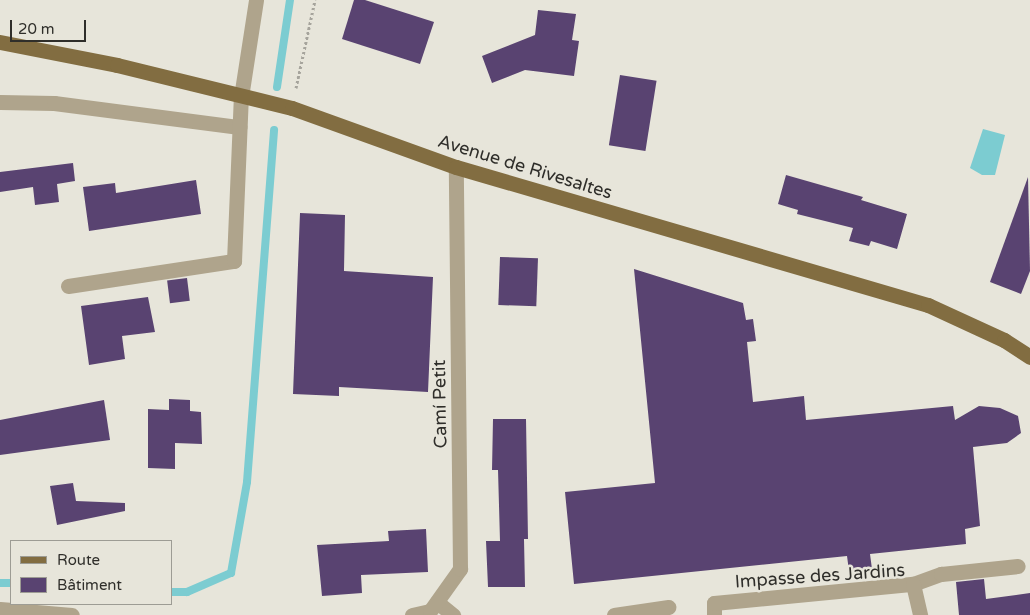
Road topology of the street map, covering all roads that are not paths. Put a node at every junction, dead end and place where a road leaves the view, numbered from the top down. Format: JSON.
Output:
{"nodes":[{"id":1,"x":256,"y":0,"type":"edge"},
{"id":2,"x":0,"y":42,"type":"edge"},
{"id":3,"x":241,"y":97,"type":"junction"},
{"id":4,"x":0,"y":102,"type":"edge"},
{"id":5,"x":239,"y":127,"type":"junction"},
{"id":6,"x":456,"y":167,"type":"junction"},
{"id":7,"x":68,"y":286,"type":"dead end"},
{"id":8,"x":1030,"y":357,"type":"edge"},
{"id":9,"x":1018,"y":566,"type":"dead end"},
{"id":10,"x":913,"y":584,"type":"junction"},
{"id":11,"x":436,"y":602,"type":"junction"},
{"id":12,"x":668,"y":607,"type":"dead end"},
{"id":13,"x":0,"y":609,"type":"edge"},
{"id":14,"x":72,"y":615,"type":"edge"},
{"id":15,"x":412,"y":615,"type":"edge"},
{"id":16,"x":453,"y":615,"type":"edge"},
{"id":17,"x":614,"y":615,"type":"edge"},
{"id":18,"x":714,"y":615,"type":"edge"},
{"id":19,"x":920,"y":615,"type":"edge"}],
"edges":[{"from":1,"to":3,"type":"street"},
{"from":2,"to":3,"type":"main road","name":"Avenue de Rivesaltes"},
{"from":3,"to":5,"type":"street"},
{"from":3,"to":6,"type":"main road","name":"Avenue de Rivesaltes"},
{"from":4,"to":5,"type":"street"},
{"from":5,"to":7,"type":"street"},
{"from":6,"to":8,"type":"main road","name":"Avenue de Rivesaltes"},
{"from":6,"to":11,"type":"street","name":"Camí Petit"},
{"from":9,"to":10,"type":"street"},
{"from":10,"to":18,"type":"street","name":"Impasse des Jardins"},
{"from":10,"to":19,"type":"street","name":"Impasse des Jardins"},
{"from":11,"to":15,"type":"street","name":"Camí Petit"},
{"from":11,"to":16,"type":"street"},
{"from":12,"to":17,"type":"street"},
{"from":13,"to":14,"type":"street"}]}
